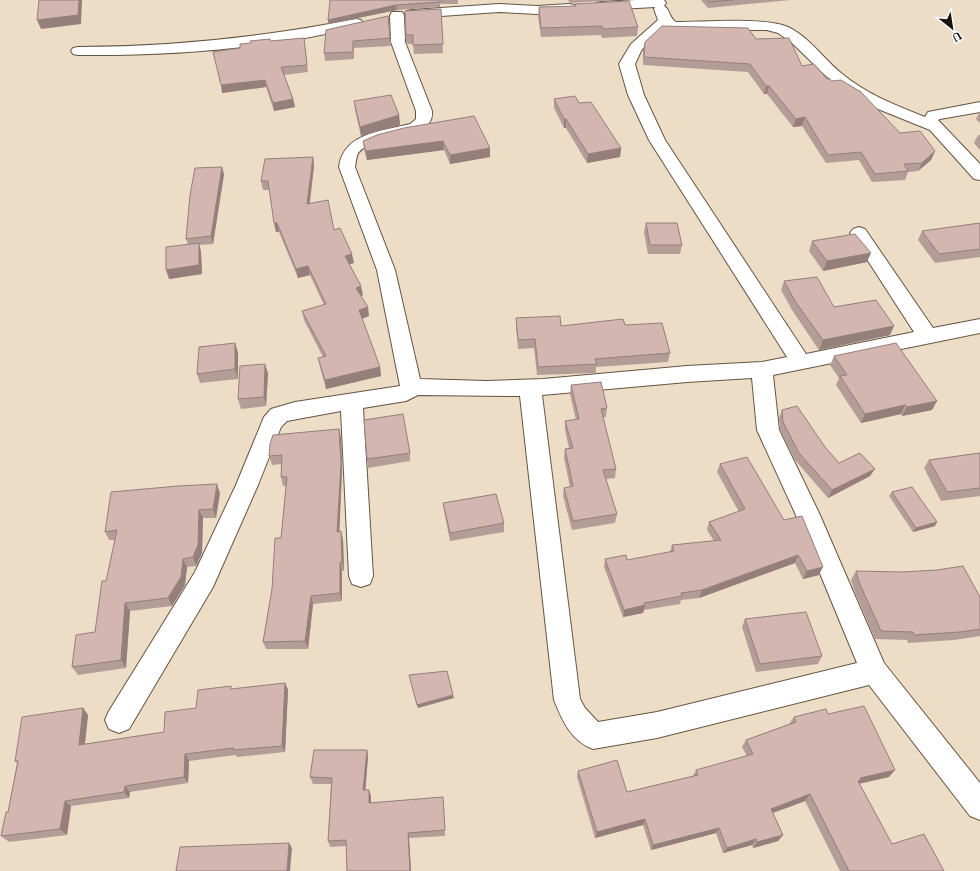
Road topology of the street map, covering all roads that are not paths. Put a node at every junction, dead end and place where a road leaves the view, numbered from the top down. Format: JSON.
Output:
{"nodes":[{"id":1,"x":658,"y":1,"type":"edge"},
{"id":2,"x":665,"y":20,"type":"junction"},
{"id":3,"x":368,"y":21,"type":"edge"},
{"id":4,"x":78,"y":51,"type":"dead end"},
{"id":5,"x":980,"y":107,"type":"edge"},
{"id":6,"x":933,"y":126,"type":"junction"},
{"id":7,"x":980,"y":175,"type":"edge"},
{"id":8,"x":859,"y":233,"type":"dead end"},
{"id":9,"x":980,"y":326,"type":"edge"},
{"id":10,"x":928,"y":336,"type":"junction"},
{"id":11,"x":801,"y":362,"type":"junction"},
{"id":12,"x":762,"y":370,"type":"junction"},
{"id":13,"x":411,"y":387,"type":"junction"},
{"id":14,"x":530,"y":387,"type":"junction"},
{"id":15,"x":352,"y":402,"type":"junction"},
{"id":16,"x":361,"y":576,"type":"dead end"},
{"id":17,"x":874,"y":671,"type":"junction"},
{"id":18,"x":119,"y":720,"type":"dead end"},
{"id":19,"x":980,"y":806,"type":"edge"}],
"edges":[{"from":1,"to":2,"type":"street"},
{"from":1,"to":13,"type":"street"},
{"from":2,"to":6,"type":"street"},
{"from":2,"to":11,"type":"street"},
{"from":3,"to":4,"type":"street"},
{"from":5,"to":6,"type":"street"},
{"from":6,"to":7,"type":"street"},
{"from":8,"to":10,"type":"street"},
{"from":9,"to":10,"type":"street"},
{"from":10,"to":11,"type":"street"},
{"from":11,"to":12,"type":"street"},
{"from":12,"to":14,"type":"street"},
{"from":12,"to":17,"type":"street"},
{"from":13,"to":14,"type":"street"},
{"from":13,"to":15,"type":"street"},
{"from":14,"to":17,"type":"street"},
{"from":15,"to":16,"type":"street"},
{"from":15,"to":18,"type":"street"},
{"from":17,"to":19,"type":"street"}]}
